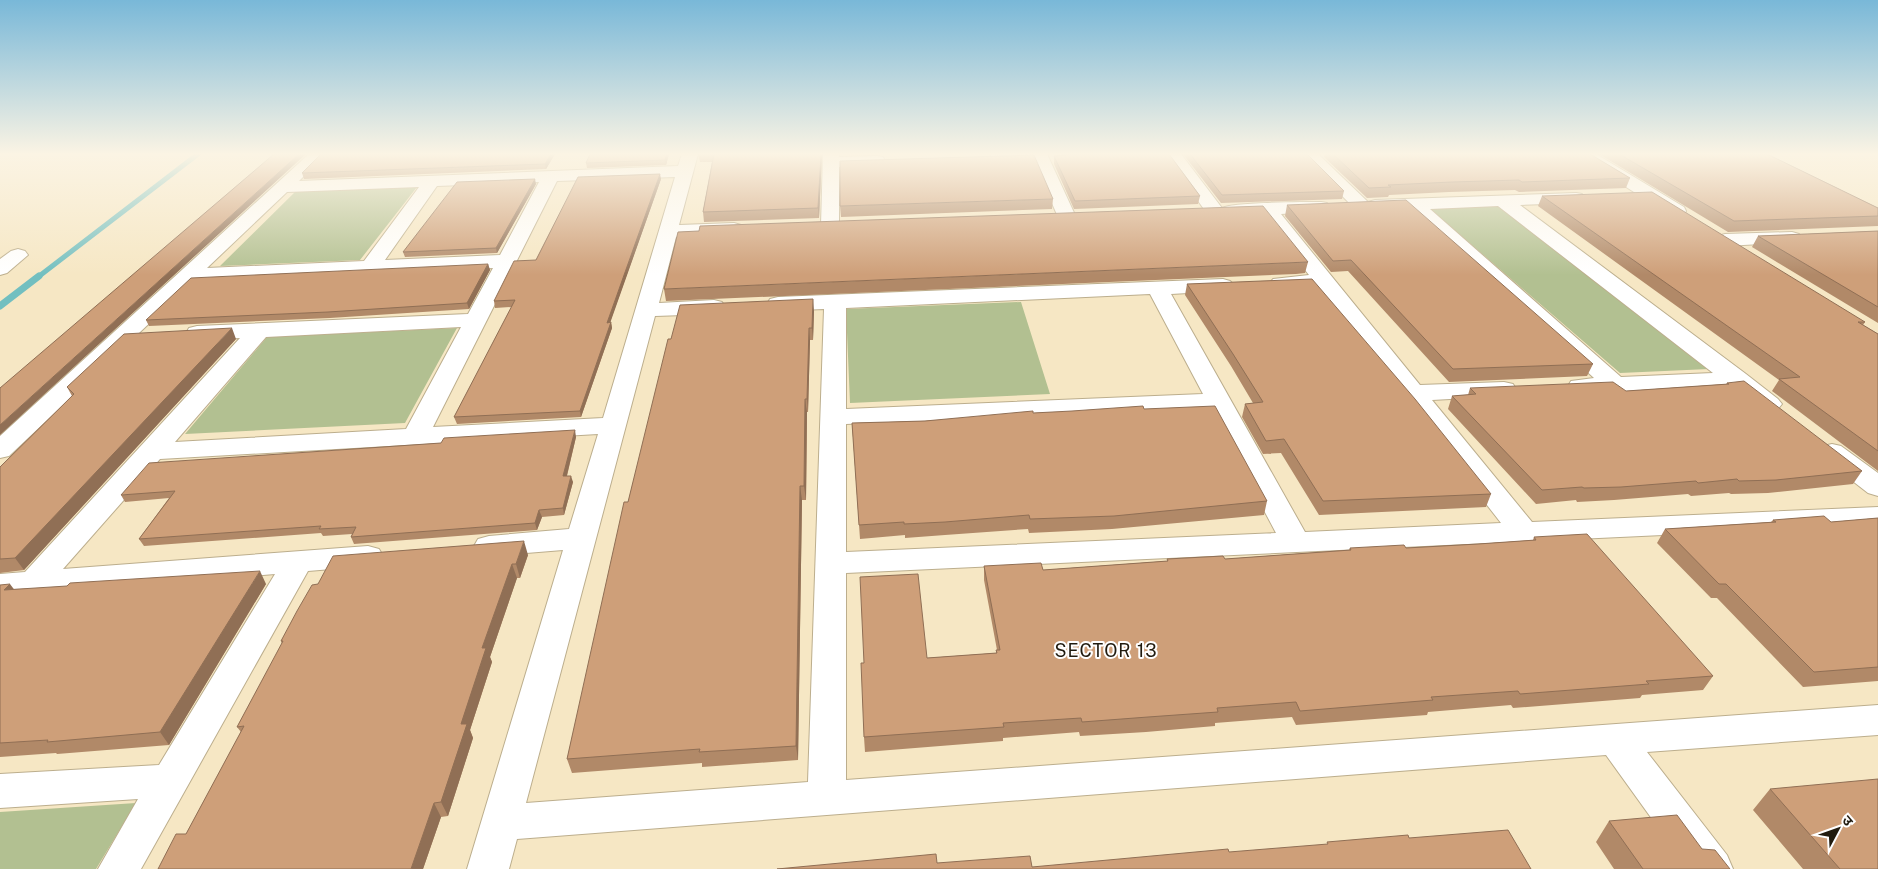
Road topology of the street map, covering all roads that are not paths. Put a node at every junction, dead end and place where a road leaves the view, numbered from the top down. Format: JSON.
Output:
{"nodes":[{"id":1,"x":274,"y":195,"type":"edge"},
{"id":2,"x":422,"y":195,"type":"edge"},
{"id":3,"x":541,"y":195,"type":"edge"},
{"id":4,"x":679,"y":195,"type":"edge"},
{"id":5,"x":830,"y":195,"type":"edge"},
{"id":6,"x":1057,"y":195,"type":"edge"},
{"id":7,"x":1203,"y":195,"type":"edge"},
{"id":8,"x":1350,"y":195,"type":"edge"},
{"id":9,"x":1622,"y":196,"type":"edge"},
{"id":10,"x":1652,"y":196,"type":"joint"},
{"id":11,"x":1592,"y":198,"type":"edge"},
{"id":12,"x":1503,"y":201,"type":"junction"},
{"id":13,"x":1414,"y":204,"type":"junction"},
{"id":14,"x":1362,"y":206,"type":"junction"},
{"id":15,"x":1267,"y":210,"type":"junction"},
{"id":16,"x":1215,"y":211,"type":"junction"},
{"id":17,"x":1196,"y":212,"type":"edge"},
{"id":18,"x":1087,"y":216,"type":"edge"},
{"id":19,"x":1047,"y":217,"type":"edge"},
{"id":20,"x":1067,"y":217,"type":"junction"},
{"id":21,"x":850,"y":224,"type":"edge"},
{"id":22,"x":830,"y":225,"type":"junction"},
{"id":23,"x":811,"y":226,"type":"edge"},
{"id":24,"x":754,"y":228,"type":"edge"},
{"id":25,"x":1709,"y":230,"type":"junction"},
{"id":26,"x":669,"y":231,"type":"junction"},
{"id":27,"x":1811,"y":237,"type":"edge"},
{"id":28,"x":18,"y":255,"type":"dead end"},
{"id":29,"x":1749,"y":256,"type":"edge"},
{"id":30,"x":507,"y":261,"type":"junction"},
{"id":31,"x":370,"y":267,"type":"junction"},
{"id":32,"x":0,"y":269,"type":"edge"},
{"id":33,"x":188,"y":275,"type":"junction"},
{"id":34,"x":1324,"y":281,"type":"junction"},
{"id":35,"x":1157,"y":288,"type":"junction"},
{"id":36,"x":835,"y":302,"type":"junction"},
{"id":37,"x":646,"y":310,"type":"junction"},
{"id":38,"x":476,"y":320,"type":"junction"},
{"id":39,"x":260,"y":330,"type":"junction"},
{"id":40,"x":122,"y":336,"type":"junction"},
{"id":41,"x":1737,"y":379,"type":"junction"},
{"id":42,"x":1615,"y":384,"type":"junction"},
{"id":43,"x":1558,"y":387,"type":"edge"},
{"id":44,"x":1529,"y":388,"type":"edge"},
{"id":45,"x":1414,"y":393,"type":"junction"},
{"id":46,"x":1219,"y":401,"type":"junction"},
{"id":47,"x":1784,"y":415,"type":"edge"},
{"id":48,"x":833,"y":417,"type":"junction"},
{"id":49,"x":614,"y":425,"type":"junction"},
{"id":50,"x":416,"y":436,"type":"junction"},
{"id":51,"x":1815,"y":439,"type":"edge"},
{"id":52,"x":0,"y":450,"type":"edge"},
{"id":53,"x":152,"y":451,"type":"junction"},
{"id":54,"x":1878,"y":487,"type":"edge"},
{"id":55,"x":1878,"y":516,"type":"edge"},
{"id":56,"x":1524,"y":532,"type":"junction"},
{"id":57,"x":582,"y":538,"type":"junction"},
{"id":58,"x":1296,"y":542,"type":"junction"},
{"id":59,"x":465,"y":548,"type":"edge"},
{"id":60,"x":396,"y":553,"type":"edge"},
{"id":61,"x":298,"y":561,"type":"junction"},
{"id":62,"x":831,"y":563,"type":"junction"},
{"id":63,"x":34,"y":582,"type":"junction"},
{"id":64,"x":0,"y":585,"type":"edge"},
{"id":65,"x":1878,"y":720,"type":"edge"},
{"id":66,"x":1616,"y":740,"type":"junction"},
{"id":67,"x":170,"y":781,"type":"junction"},
{"id":68,"x":0,"y":791,"type":"edge"},
{"id":69,"x":827,"y":798,"type":"junction"},
{"id":70,"x":502,"y":822,"type":"junction"},
{"id":71,"x":119,"y":869,"type":"edge"},
{"id":72,"x":488,"y":869,"type":"edge"},
{"id":73,"x":1712,"y":869,"type":"edge"}],
"edges":[{"from":1,"to":33,"type":"street"},
{"from":2,"to":31,"type":"street"},
{"from":3,"to":30,"type":"street"},
{"from":4,"to":26,"type":"street"},
{"from":5,"to":22,"type":"street"},
{"from":6,"to":20,"type":"street"},
{"from":7,"to":16,"type":"street"},
{"from":8,"to":14,"type":"street"},
{"from":9,"to":10,"type":"street"},
{"from":10,"to":25,"type":"street"},
{"from":11,"to":12,"type":"street"},
{"from":12,"to":13,"type":"street"},
{"from":12,"to":41,"type":"street"},
{"from":13,"to":14,"type":"street"},
{"from":13,"to":42,"type":"street"},
{"from":14,"to":15,"type":"street"},
{"from":15,"to":16,"type":"street"},
{"from":15,"to":34,"type":"street"},
{"from":16,"to":17,"type":"street"},
{"from":18,"to":20,"type":"street"},
{"from":19,"to":20,"type":"street"},
{"from":21,"to":22,"type":"street"},
{"from":22,"to":23,"type":"street"},
{"from":24,"to":26,"type":"street"},
{"from":25,"to":27,"type":"street"},
{"from":25,"to":29,"type":"street"},
{"from":26,"to":37,"type":"street"},
{"from":28,"to":32,"type":"street"},
{"from":30,"to":31,"type":"street"},
{"from":30,"to":38,"type":"street"},
{"from":31,"to":33,"type":"street"},
{"from":33,"to":40,"type":"street"},
{"from":34,"to":35,"type":"street"},
{"from":34,"to":45,"type":"street"},
{"from":35,"to":36,"type":"street"},
{"from":35,"to":46,"type":"street"},
{"from":36,"to":37,"type":"street"},
{"from":36,"to":48,"type":"street"},
{"from":37,"to":49,"type":"street"},
{"from":38,"to":39,"type":"street"},
{"from":38,"to":50,"type":"street"},
{"from":39,"to":40,"type":"street"},
{"from":39,"to":53,"type":"street"},
{"from":40,"to":52,"type":"street"},
{"from":41,"to":42,"type":"street"},
{"from":41,"to":47,"type":"street"},
{"from":42,"to":43,"type":"street"},
{"from":44,"to":45,"type":"street"},
{"from":45,"to":56,"type":"street"},
{"from":46,"to":48,"type":"street"},
{"from":46,"to":58,"type":"street"},
{"from":48,"to":62,"type":"street"},
{"from":49,"to":50,"type":"street"},
{"from":49,"to":57,"type":"street"},
{"from":50,"to":53,"type":"street"},
{"from":51,"to":54,"type":"street"},
{"from":53,"to":63,"type":"street"},
{"from":55,"to":56,"type":"street"},
{"from":56,"to":58,"type":"street"},
{"from":57,"to":59,"type":"street"},
{"from":57,"to":70,"type":"street"},
{"from":58,"to":62,"type":"street"},
{"from":60,"to":61,"type":"street"},
{"from":61,"to":63,"type":"street"},
{"from":61,"to":67,"type":"street"},
{"from":62,"to":69,"type":"street"},
{"from":63,"to":64,"type":"street"},
{"from":65,"to":66,"type":"street"},
{"from":66,"to":69,"type":"street"},
{"from":66,"to":73,"type":"street"},
{"from":67,"to":68,"type":"street"},
{"from":67,"to":71,"type":"street"},
{"from":69,"to":70,"type":"street"},
{"from":70,"to":72,"type":"street"}]}
